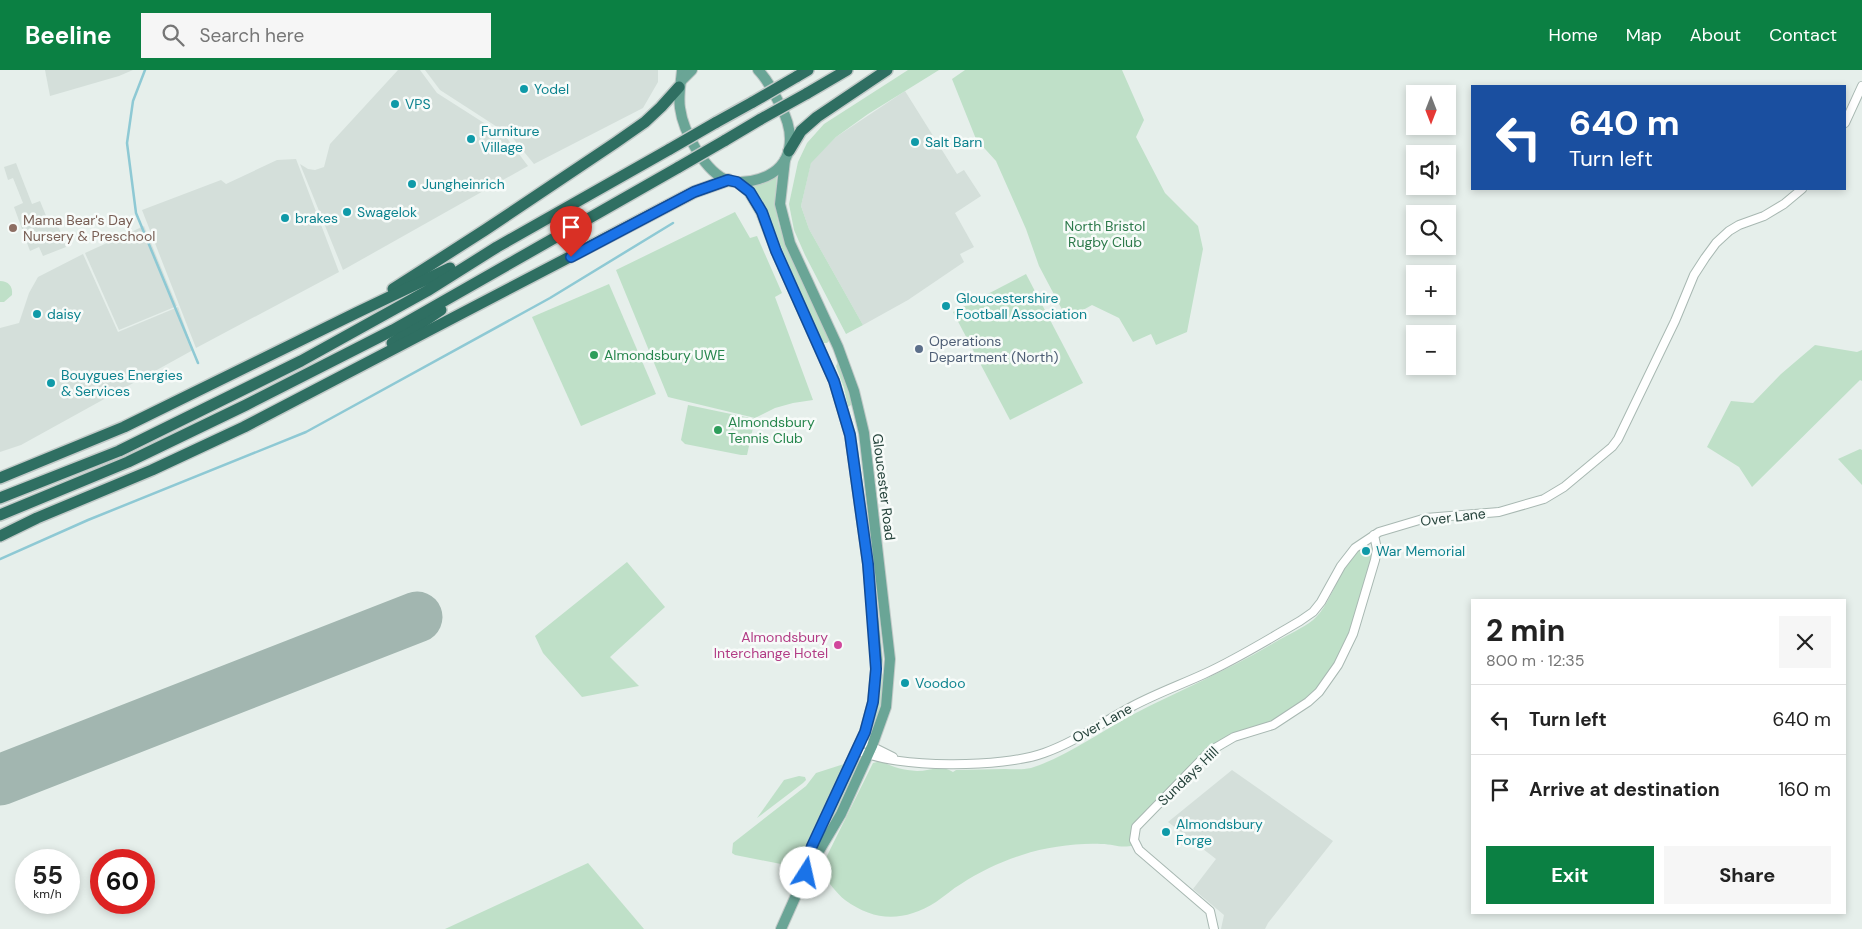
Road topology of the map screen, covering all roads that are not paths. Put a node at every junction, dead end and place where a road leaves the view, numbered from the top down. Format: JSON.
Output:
{"nodes":[{"id":1,"x":682,"y":70,"type":"edge"},
{"id":2,"x":692,"y":70,"type":"edge"},
{"id":3,"x":758,"y":70,"type":"edge"},
{"id":4,"x":808,"y":70,"type":"edge"},
{"id":5,"x":847,"y":70,"type":"edge"},
{"id":6,"x":887,"y":70,"type":"edge"},
{"id":7,"x":680,"y":84,"type":"junction"},
{"id":8,"x":1862,"y":86,"type":"edge"},
{"id":9,"x":1846,"y":121,"type":"edge"},
{"id":10,"x":787,"y":156,"type":"junction"},
{"id":11,"x":733,"y":181,"type":"junction"},
{"id":12,"x":1801,"y":190,"type":"edge"},
{"id":13,"x":497,"y":247,"type":"junction"},
{"id":14,"x":509,"y":265,"type":"junction"},
{"id":15,"x":356,"y":312,"type":"junction"},
{"id":16,"x":343,"y":376,"type":"junction"},
{"id":17,"x":0,"y":478,"type":"edge"},
{"id":18,"x":0,"y":498,"type":"edge"},
{"id":19,"x":0,"y":515,"type":"edge"},
{"id":20,"x":37,"y":518,"type":"junction"},
{"id":21,"x":0,"y":531,"type":"edge"},
{"id":22,"x":1374,"y":535,"type":"junction"},
{"id":23,"x":0,"y":536,"type":"edge"},
{"id":24,"x":859,"y":745,"type":"junction"},
{"id":25,"x":870,"y":751,"type":"junction"},
{"id":26,"x":806,"y":873,"type":"junction"},
{"id":27,"x":781,"y":929,"type":"edge"},
{"id":28,"x":1214,"y":929,"type":"edge"}],
"edges":[{"from":1,"to":7,"type":"main road"},
{"from":2,"to":7,"type":"main road"},
{"from":3,"to":10,"type":"main road","name":"Gloucester Road"},
{"from":4,"to":13,"type":"highway","bridge":true},
{"from":5,"to":14,"type":"highway","bridge":true},
{"from":6,"to":10,"type":"highway"},
{"from":7,"to":11,"type":"main road","name":"Gloucester Road"},
{"from":7,"to":15,"type":"highway"},
{"from":8,"to":9,"type":"street"},
{"from":10,"to":11,"type":"main road"},
{"from":10,"to":25,"type":"main road","name":"Gloucester Road"},
{"from":11,"to":16,"type":"highway"},
{"from":11,"to":24,"type":"main road","name":"Gloucester Road"},
{"from":12,"to":22,"type":"street","name":"Over Lane"},
{"from":13,"to":15,"type":"highway"},
{"from":13,"to":18,"type":"highway"},
{"from":14,"to":16,"type":"highway"},
{"from":14,"to":19,"type":"highway"},
{"from":15,"to":17,"type":"highway"},
{"from":16,"to":20,"type":"highway"},
{"from":20,"to":21,"type":"highway"},
{"from":20,"to":23,"type":"highway"},
{"from":22,"to":25,"type":"street","name":"Over Lane"},
{"from":22,"to":28,"type":"street","name":"Sundays Hill"},
{"from":24,"to":25,"type":"street","name":"Over Lane"},
{"from":24,"to":26,"type":"main road","name":"Gloucester Road"},
{"from":25,"to":26,"type":"main road","name":"Gloucester Road"},
{"from":26,"to":27,"type":"main road","name":"Gloucester Road"}]}
